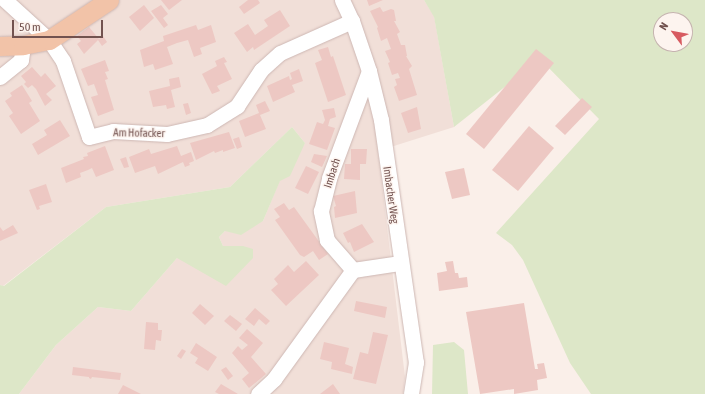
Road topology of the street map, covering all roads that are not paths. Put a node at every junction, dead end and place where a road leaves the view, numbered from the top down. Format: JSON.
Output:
{"nodes":[{"id":1,"x":5,"y":0,"type":"edge"},
{"id":2,"x":109,"y":0,"type":"edge"},
{"id":3,"x":342,"y":0,"type":"edge"},
{"id":4,"x":352,"y":21,"type":"junction"},
{"id":5,"x":49,"y":40,"type":"junction"},
{"id":6,"x":23,"y":45,"type":"junction"},
{"id":7,"x":0,"y":46,"type":"edge"},
{"id":8,"x":369,"y":71,"type":"junction"},
{"id":9,"x":0,"y":77,"type":"edge"},
{"id":10,"x":400,"y":263,"type":"junction"},
{"id":11,"x":353,"y":270,"type":"junction"},
{"id":12,"x":258,"y":394,"type":"edge"},
{"id":13,"x":411,"y":394,"type":"edge"}],
"edges":[{"from":1,"to":5,"type":"street"},
{"from":2,"to":5,"type":"main road"},
{"from":3,"to":4,"type":"street","name":"Imbacher Weg"},
{"from":4,"to":5,"type":"street","name":"Am Hofacker"},
{"from":4,"to":8,"type":"street","name":"Imbacher Weg"},
{"from":5,"to":6,"type":"main road"},
{"from":6,"to":7,"type":"main road"},
{"from":6,"to":9,"type":"street"},
{"from":8,"to":10,"type":"street","name":"Imbacher Weg"},
{"from":8,"to":11,"type":"street","name":"Imbach"},
{"from":10,"to":11,"type":"street"},
{"from":10,"to":13,"type":"street","name":"Imbacher Weg"},
{"from":11,"to":12,"type":"street"}]}
